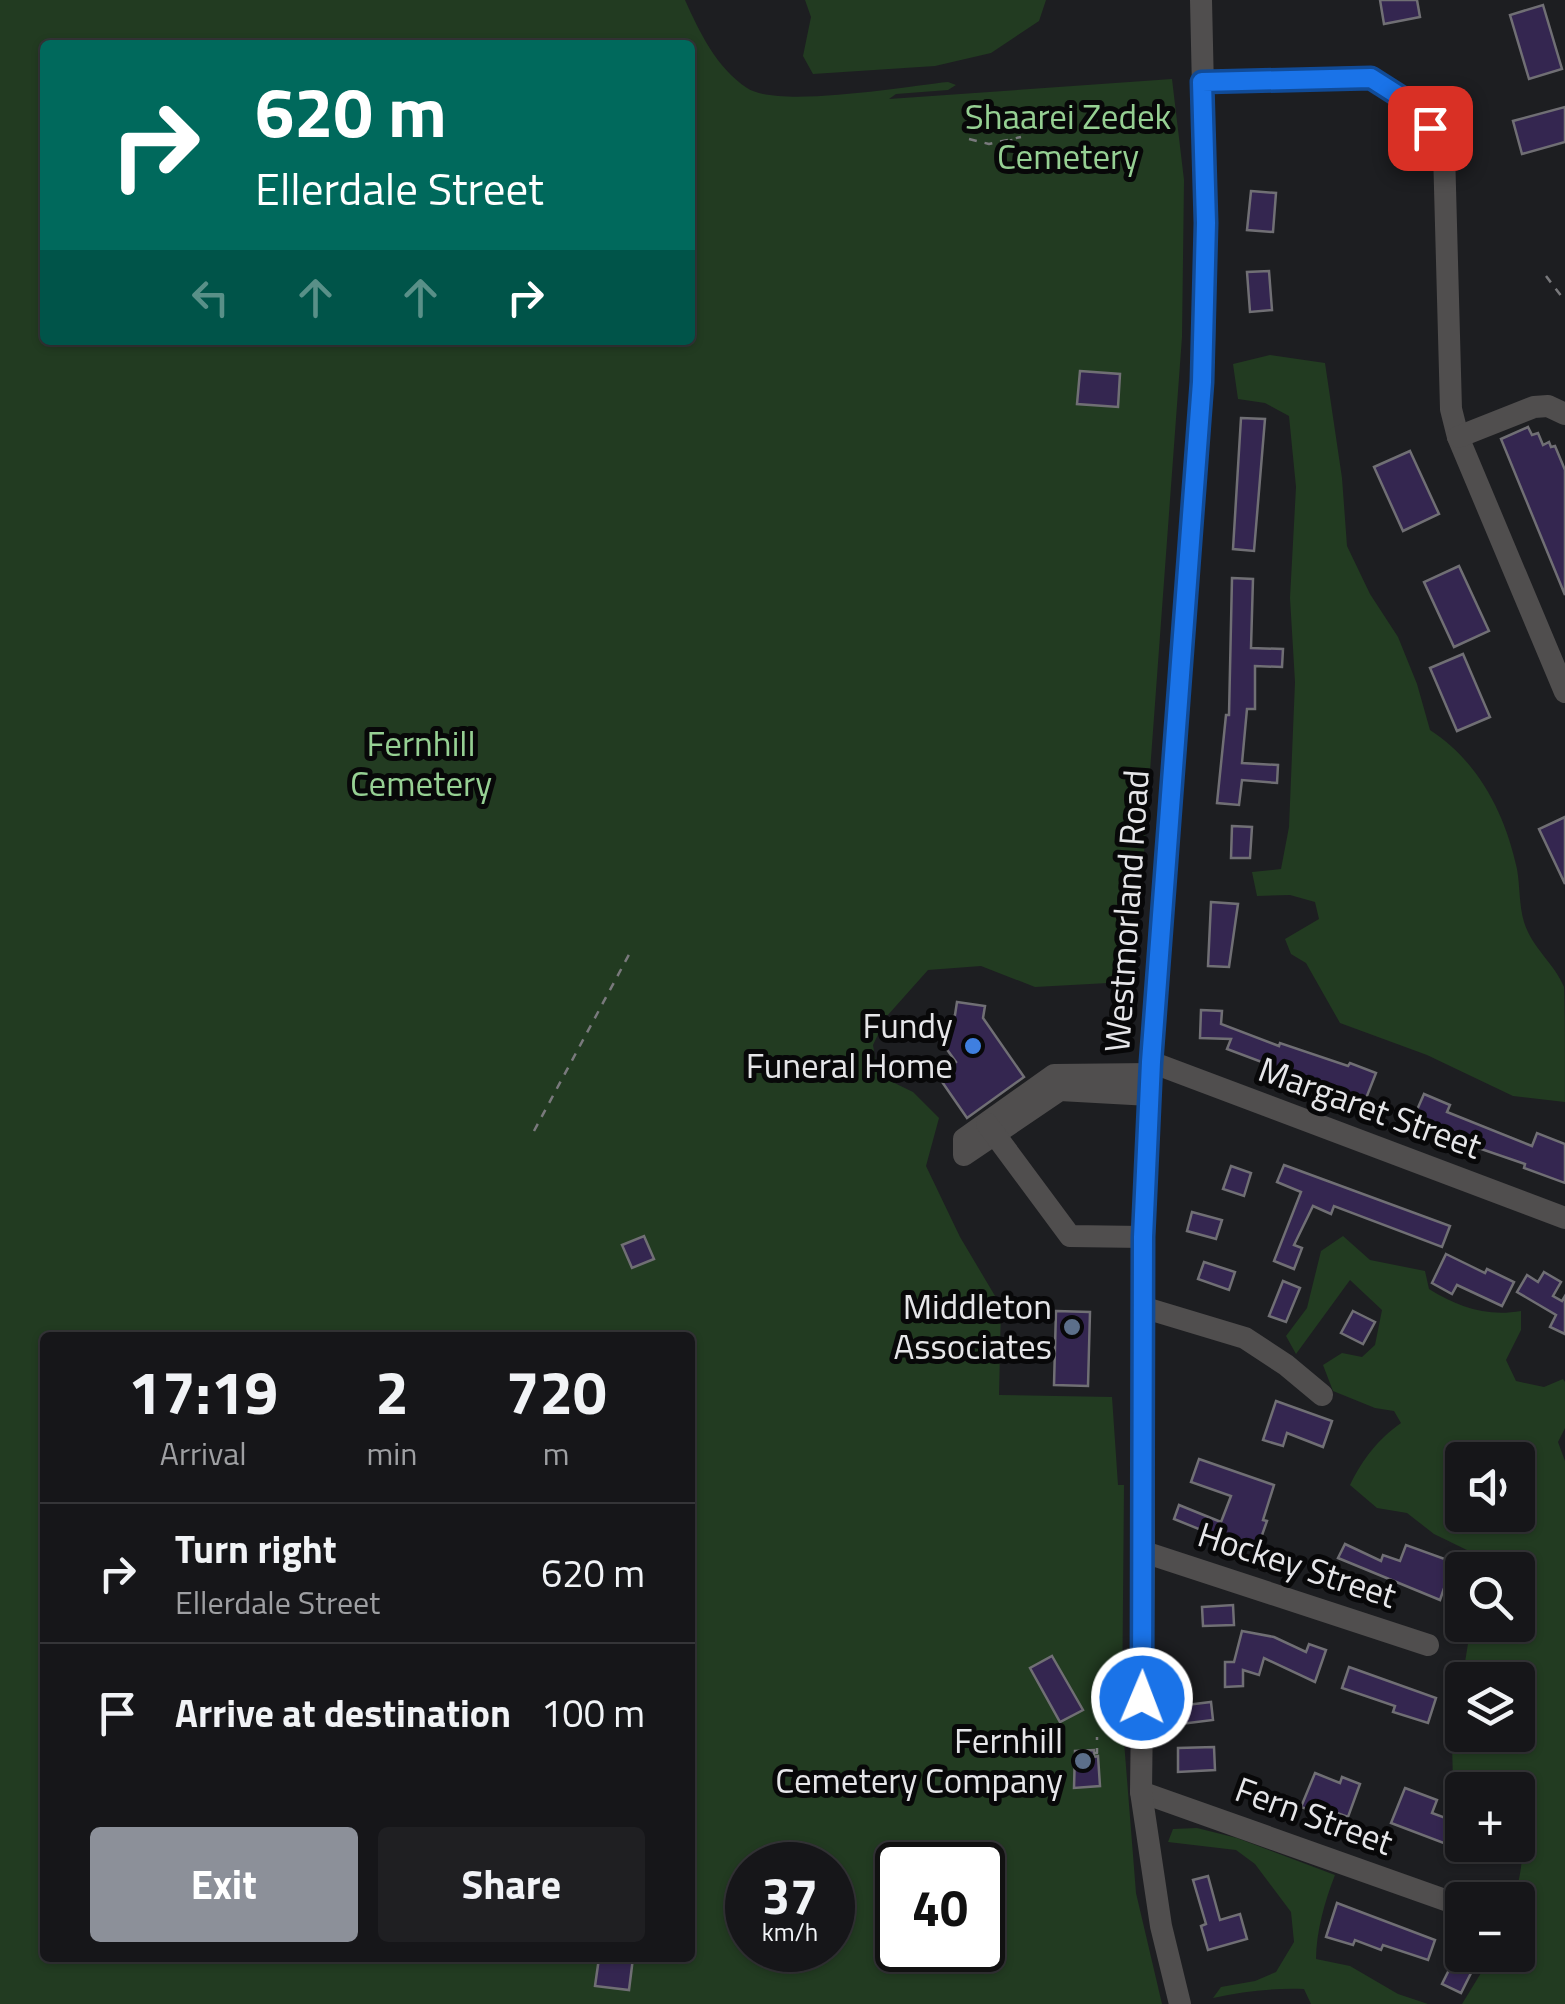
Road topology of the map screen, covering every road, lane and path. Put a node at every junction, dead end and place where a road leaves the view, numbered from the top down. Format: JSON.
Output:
{"nodes":[{"id":1,"x":1201,"y":0,"type":"edge"},
{"id":2,"x":1202,"y":82,"type":"junction"},
{"id":3,"x":1021,"y":137,"type":"dead end"},
{"id":4,"x":969,"y":138,"type":"dead end"},
{"id":5,"x":1011,"y":139,"type":"junction"},
{"id":6,"x":1036,"y":154,"type":"dead end"},
{"id":7,"x":1546,"y":276,"type":"dead end"},
{"id":8,"x":1565,"y":301,"type":"edge"},
{"id":9,"x":1565,"y":414,"type":"edge"},
{"id":10,"x":1458,"y":437,"type":"junction"},
{"id":11,"x":1561,"y":673,"type":"edge"},
{"id":12,"x":632,"y":950,"type":"dead end"},
{"id":13,"x":1151,"y":1077,"type":"junction"},
{"id":14,"x":534,"y":1130,"type":"dead end"},
{"id":15,"x":1565,"y":1218,"type":"edge"},
{"id":16,"x":1143,"y":1237,"type":"junction"},
{"id":17,"x":1142,"y":1307,"type":"junction"},
{"id":18,"x":1322,"y":1394,"type":"dead end"},
{"id":19,"x":1144,"y":1552,"type":"junction"},
{"id":20,"x":1428,"y":1645,"type":"dead end"},
{"id":21,"x":1096,"y":1737,"type":"dead end"},
{"id":22,"x":1094,"y":1754,"type":"dead end"},
{"id":23,"x":1141,"y":1792,"type":"junction"},
{"id":24,"x":1445,"y":1900,"type":"edge"},
{"id":25,"x":1180,"y":2004,"type":"edge"}],
"edges":[{"from":1,"to":2,"type":"street","name":"Westmorland Road"},
{"from":2,"to":10,"type":"street"},
{"from":2,"to":13,"type":"street","name":"Westmorland Road"},
{"from":3,"to":5,"type":"path"},
{"from":4,"to":5,"type":"path"},
{"from":5,"to":6,"type":"path"},
{"from":7,"to":8,"type":"path"},
{"from":9,"to":10,"type":"street"},
{"from":10,"to":11,"type":"street"},
{"from":12,"to":14,"type":"path"},
{"from":13,"to":15,"type":"street","name":"Margaret Street"},
{"from":13,"to":16,"type":"street","name":"Westmorland Road"},
{"from":13,"to":16,"type":"street","name":"Margaret Street"},
{"from":16,"to":17,"type":"street","name":"Westmorland Road"},
{"from":17,"to":18,"type":"street"},
{"from":17,"to":19,"type":"street","name":"Westmorland Road"},
{"from":19,"to":20,"type":"street","name":"Hockey Street"},
{"from":19,"to":23,"type":"street","name":"Westmorland Road"},
{"from":21,"to":22,"type":"path"},
{"from":23,"to":24,"type":"street","name":"Fern Street"},
{"from":23,"to":25,"type":"street","name":"Westmorland Road"}]}
